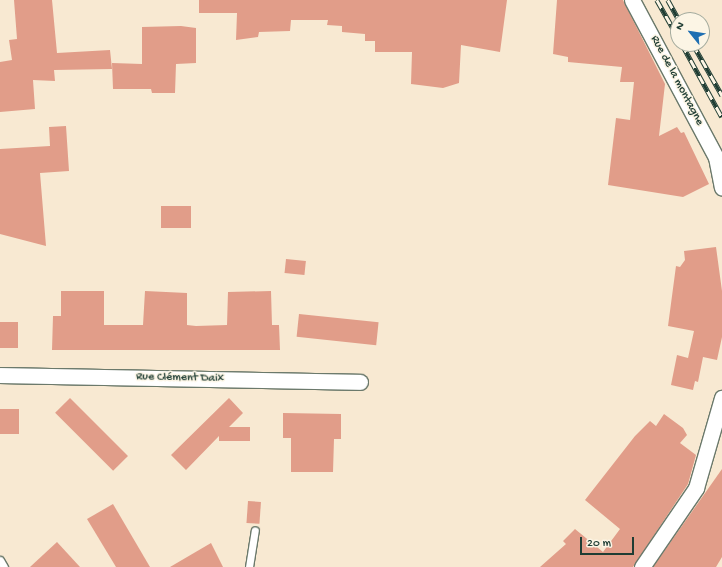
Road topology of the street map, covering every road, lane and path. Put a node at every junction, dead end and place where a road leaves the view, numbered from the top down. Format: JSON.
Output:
{"nodes":[{"id":1,"x":632,"y":0,"type":"edge"},
{"id":2,"x":722,"y":187,"type":"edge"},
{"id":3,"x":0,"y":375,"type":"edge"},
{"id":4,"x":360,"y":382,"type":"dead end"},
{"id":5,"x":722,"y":398,"type":"edge"},
{"id":6,"x":255,"y":530,"type":"dead end"},
{"id":7,"x":0,"y":560,"type":"edge"},
{"id":8,"x":4,"y":567,"type":"edge"},
{"id":9,"x":249,"y":567,"type":"edge"},
{"id":10,"x":642,"y":567,"type":"edge"}],
"edges":[{"from":1,"to":2,"type":"street","name":"Rue de la montagne"},
{"from":3,"to":4,"type":"street","name":"Rue Clément Daix"},
{"from":5,"to":10,"type":"street"},
{"from":6,"to":9,"type":"lane"},
{"from":7,"to":8,"type":"lane"}]}
